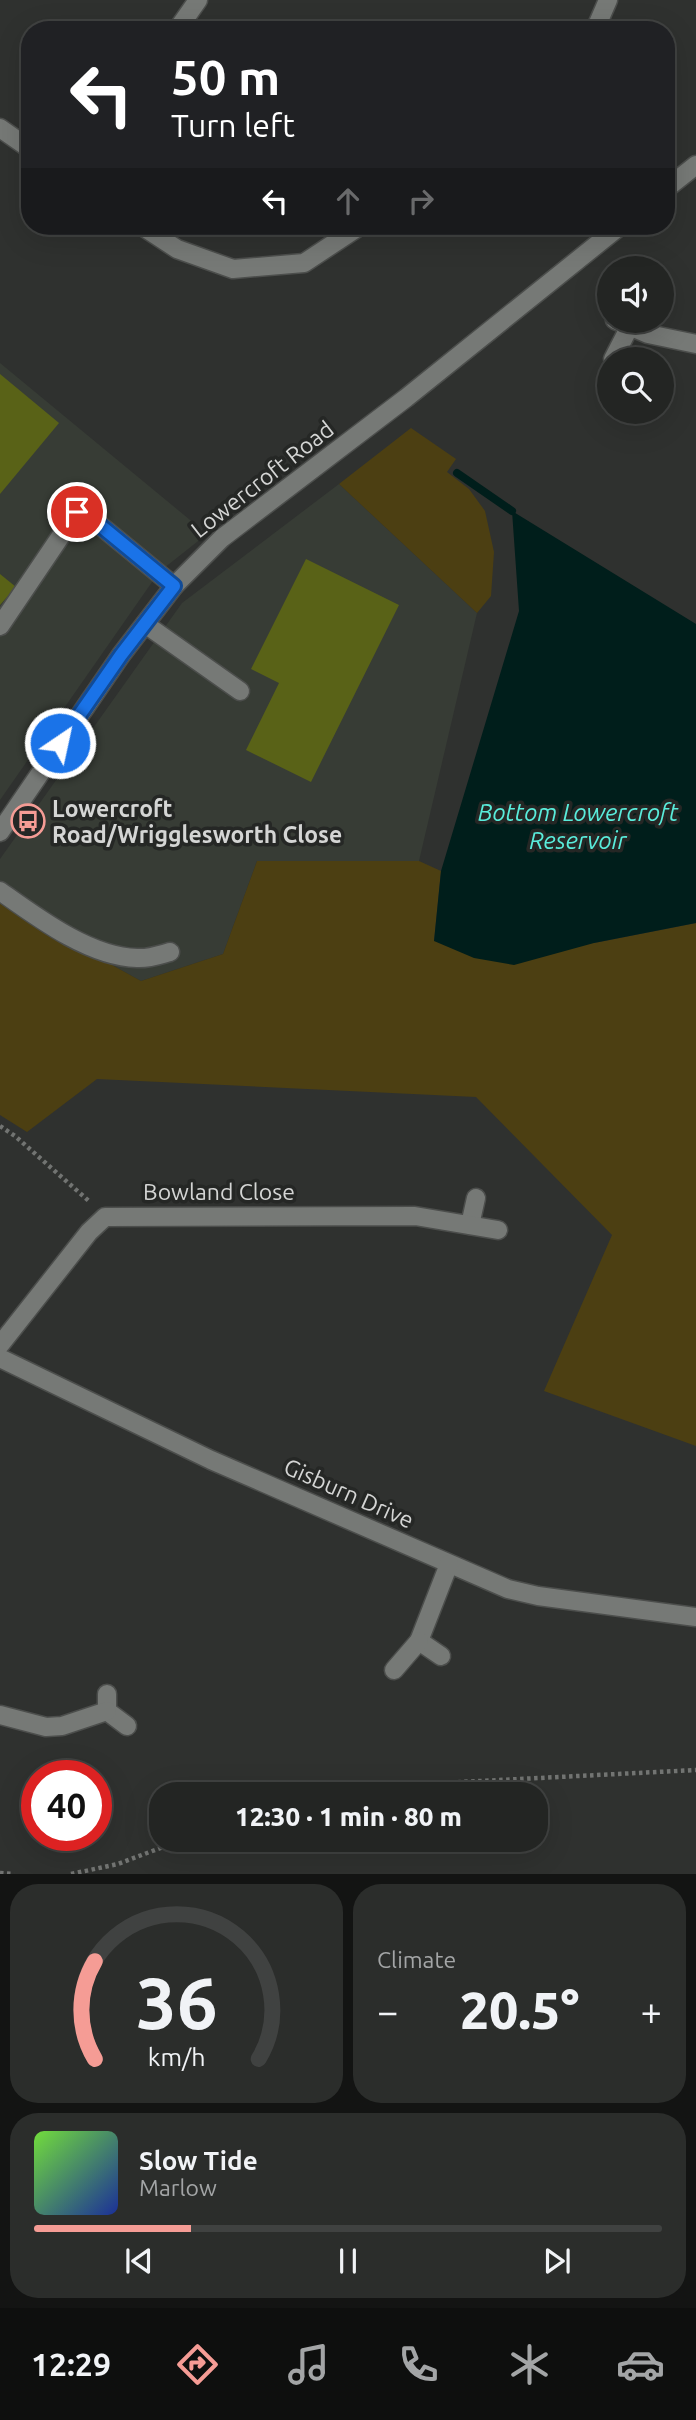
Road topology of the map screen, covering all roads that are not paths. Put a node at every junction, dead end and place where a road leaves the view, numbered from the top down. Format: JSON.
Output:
{"nodes":[{"id":1,"x":198,"y":0,"type":"edge"},
{"id":2,"x":608,"y":0,"type":"edge"},
{"id":3,"x":183,"y":21,"type":"edge"},
{"id":4,"x":599,"y":21,"type":"edge"},
{"id":5,"x":0,"y":128,"type":"edge"},
{"id":6,"x":21,"y":143,"type":"edge"},
{"id":7,"x":696,"y":165,"type":"edge"},
{"id":8,"x":675,"y":182,"type":"edge"},
{"id":9,"x":156,"y":235,"type":"edge"},
{"id":10,"x":346,"y":235,"type":"edge"},
{"id":11,"x":609,"y":235,"type":"edge"},
{"id":12,"x":646,"y":333,"type":"edge"},
{"id":13,"x":696,"y":344,"type":"edge"},
{"id":14,"x":174,"y":586,"type":"junction"},
{"id":15,"x":145,"y":624,"type":"junction"},
{"id":16,"x":0,"y":626,"type":"edge"},
{"id":17,"x":240,"y":691,"type":"dead end"},
{"id":18,"x":0,"y":832,"type":"edge"},
{"id":19,"x":0,"y":891,"type":"edge"},
{"id":20,"x":170,"y":952,"type":"dead end"},
{"id":21,"x":476,"y":1198,"type":"dead end"},
{"id":22,"x":470,"y":1225,"type":"junction"},
{"id":23,"x":498,"y":1230,"type":"dead end"},
{"id":24,"x":0,"y":1345,"type":"edge"},
{"id":25,"x":0,"y":1358,"type":"edge"},
{"id":26,"x":449,"y":1564,"type":"junction"},
{"id":27,"x":696,"y":1617,"type":"edge"},
{"id":28,"x":419,"y":1641,"type":"junction"},
{"id":29,"x":441,"y":1656,"type":"dead end"},
{"id":30,"x":394,"y":1670,"type":"dead end"},
{"id":31,"x":0,"y":1716,"type":"edge"},
{"id":32,"x":127,"y":1726,"type":"dead end"}],
"edges":[{"from":1,"to":3,"type":"street"},
{"from":2,"to":4,"type":"street"},
{"from":5,"to":6,"type":"street"},
{"from":7,"to":8,"type":"street"},
{"from":9,"to":10,"type":"street"},
{"from":11,"to":14,"type":"street","name":"Lowercroft Road"},
{"from":12,"to":13,"type":"street"},
{"from":14,"to":15,"type":"street","name":"Lowercroft Road"},
{"from":14,"to":16,"type":"street"},
{"from":15,"to":17,"type":"street"},
{"from":15,"to":18,"type":"street","name":"Lowercroft Road"},
{"from":19,"to":20,"type":"street"},
{"from":21,"to":22,"type":"street"},
{"from":22,"to":23,"type":"street","name":"Bowland Close"},
{"from":22,"to":24,"type":"street","name":"Bowland Close"},
{"from":25,"to":26,"type":"street","name":"Gisburn Drive"},
{"from":26,"to":27,"type":"street","name":"Gisburn Drive"},
{"from":26,"to":28,"type":"street"},
{"from":28,"to":29,"type":"street"},
{"from":28,"to":30,"type":"street"},
{"from":31,"to":32,"type":"street"}]}
